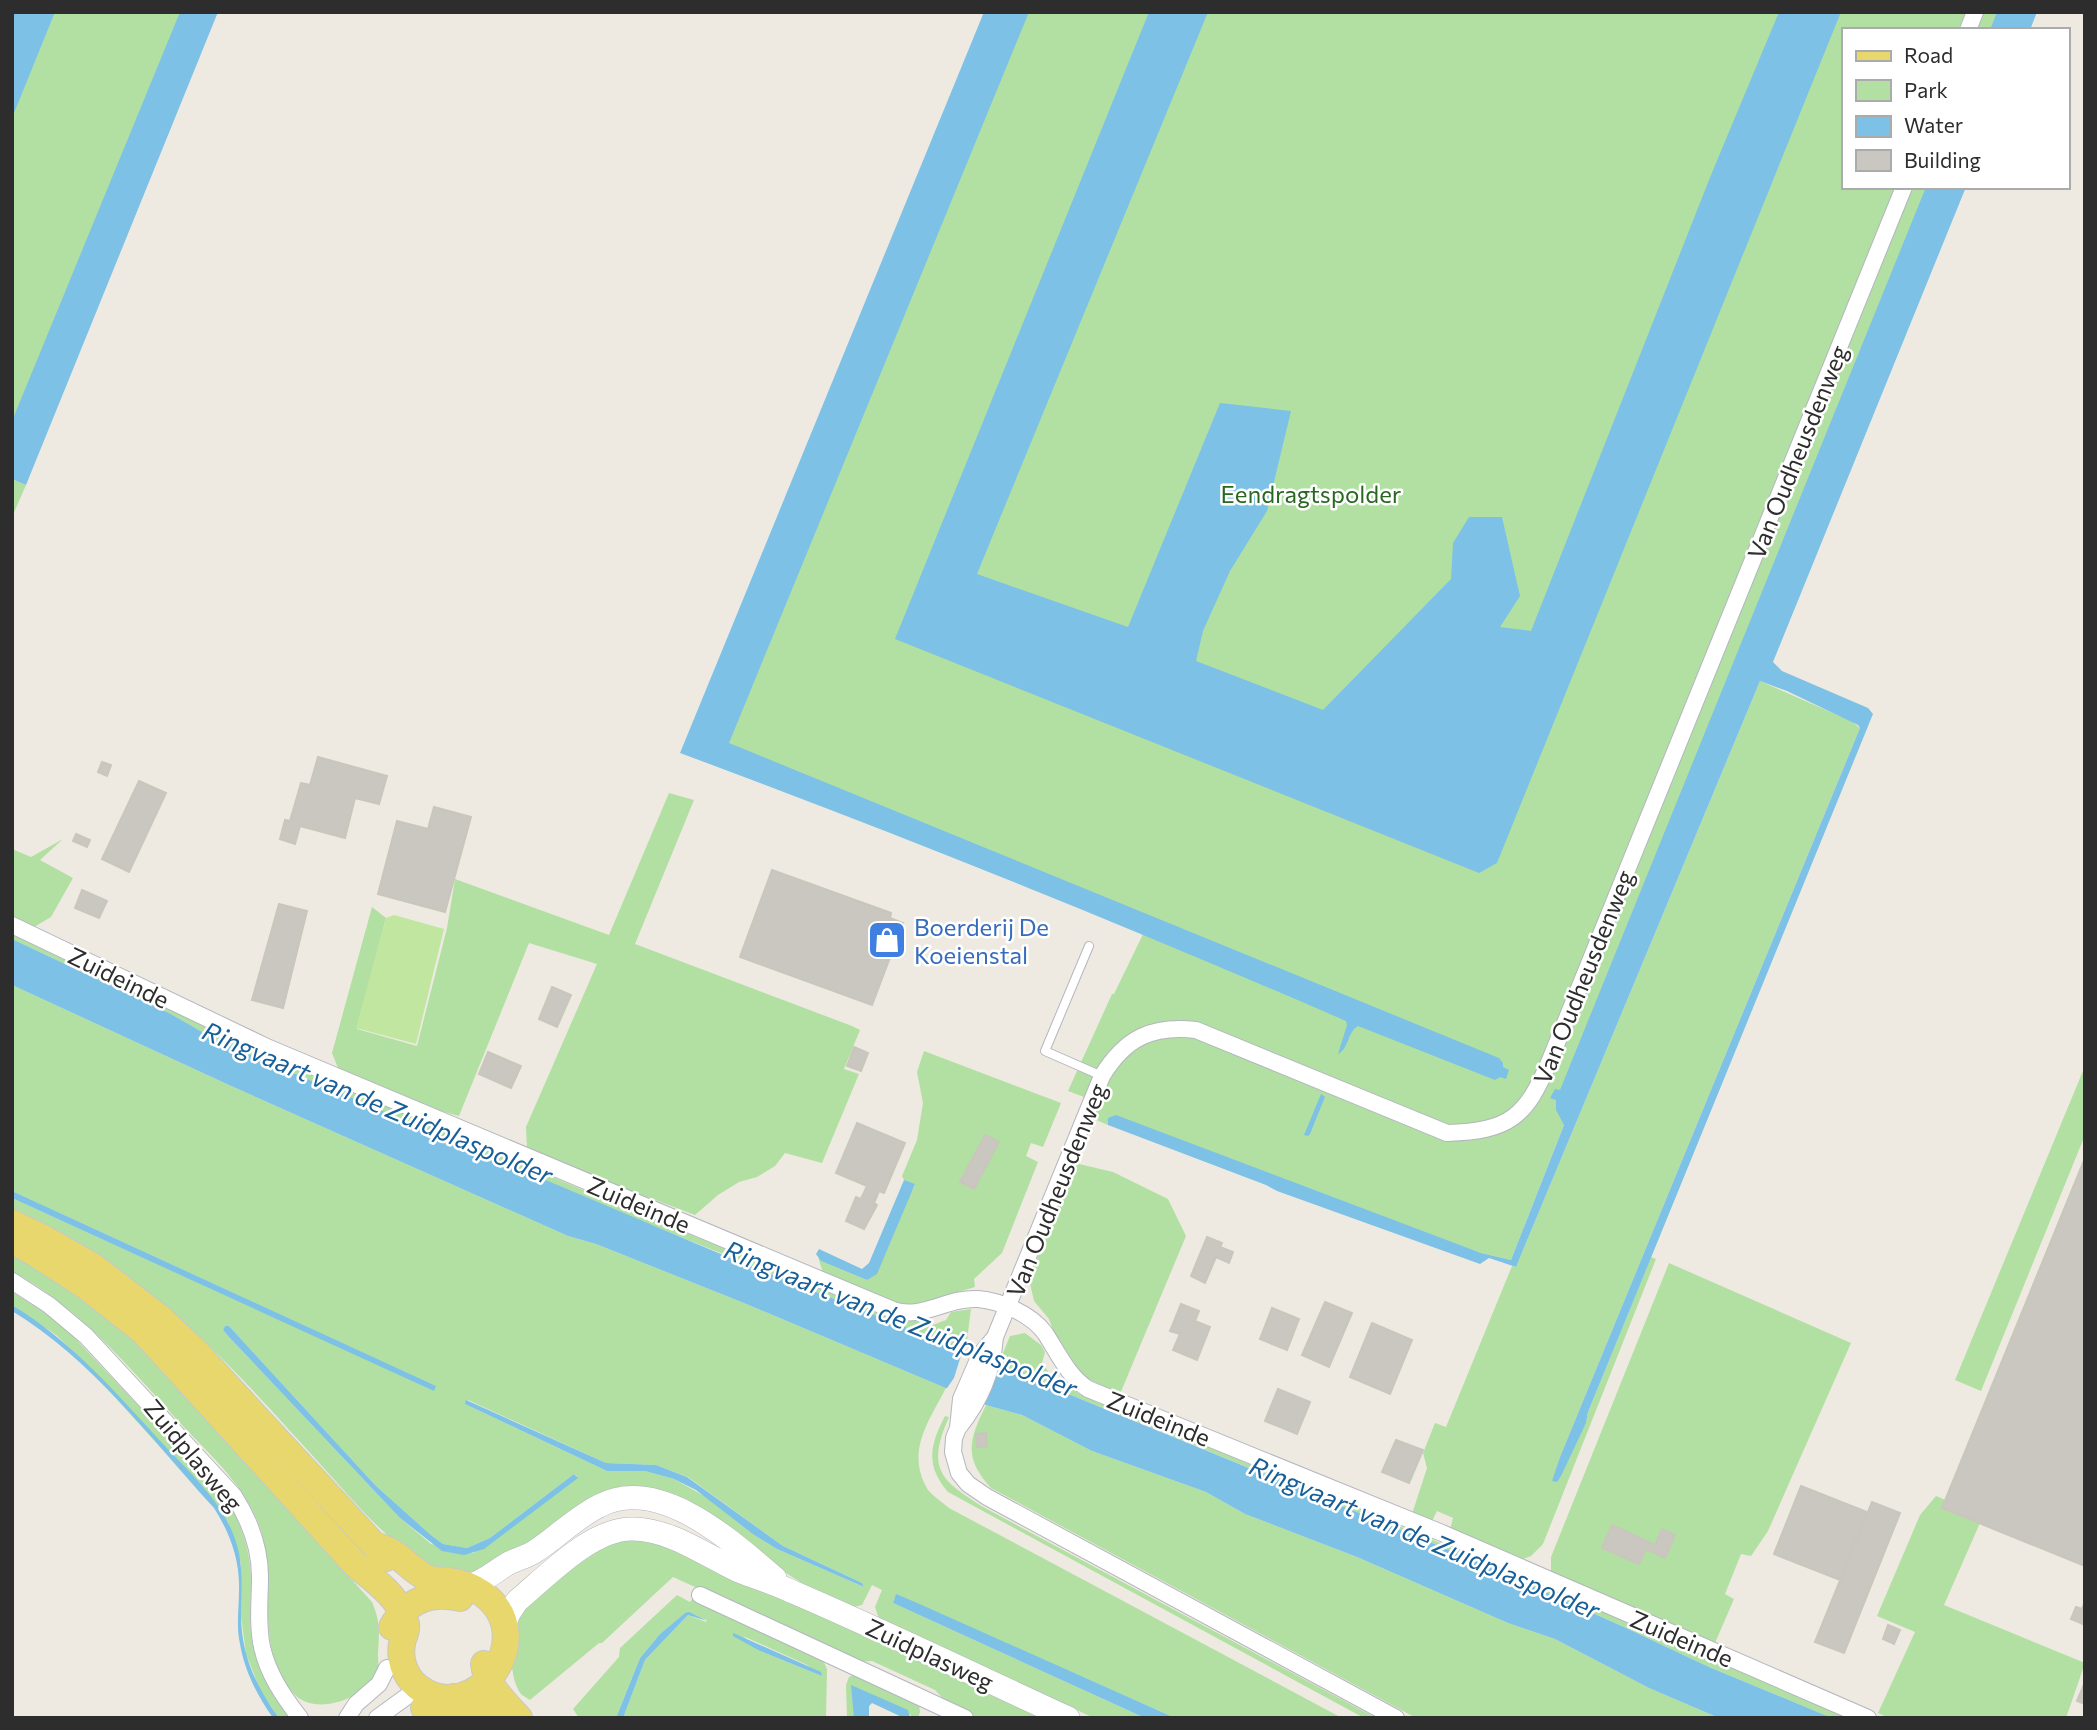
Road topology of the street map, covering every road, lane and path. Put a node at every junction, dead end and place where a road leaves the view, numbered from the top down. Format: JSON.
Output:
{"nodes":[{"id":1,"x":1903,"y":189,"type":"edge"},
{"id":2,"x":12,"y":925,"type":"edge"},
{"id":3,"x":1088,"y":946,"type":"dead end"},
{"id":4,"x":1102,"y":1076,"type":"junction"},
{"id":5,"x":12,"y":1223,"type":"edge"},
{"id":6,"x":12,"y":1241,"type":"edge"},
{"id":7,"x":12,"y":1281,"type":"edge"},
{"id":8,"x":1008,"y":1307,"type":"junction"},
{"id":9,"x":434,"y":1589,"type":"junction"},
{"id":10,"x":792,"y":1591,"type":"junction"},
{"id":11,"x":472,"y":1594,"type":"junction"},
{"id":12,"x":700,"y":1595,"type":"dead end"},
{"id":13,"x":396,"y":1623,"type":"junction"},
{"id":14,"x":504,"y":1625,"type":"junction"},
{"id":15,"x":387,"y":1668,"type":"junction"},
{"id":16,"x":495,"y":1672,"type":"junction"},
{"id":17,"x":413,"y":1693,"type":"junction"},
{"id":18,"x":456,"y":1709,"type":"edge"},
{"id":19,"x":300,"y":1718,"type":"edge"},
{"id":20,"x":347,"y":1718,"type":"edge"},
{"id":21,"x":377,"y":1718,"type":"edge"},
{"id":22,"x":489,"y":1718,"type":"edge"},
{"id":23,"x":519,"y":1718,"type":"edge"},
{"id":24,"x":533,"y":1718,"type":"edge"},
{"id":25,"x":965,"y":1718,"type":"edge"},
{"id":26,"x":1068,"y":1718,"type":"edge"},
{"id":27,"x":1396,"y":1718,"type":"edge"},
{"id":28,"x":1868,"y":1718,"type":"edge"}],
"edges":[{"from":1,"to":4,"type":"street","name":"Van Oudheusdenweg"},
{"from":2,"to":8,"type":"street","name":"Zuideinde"},
{"from":3,"to":4,"type":"lane"},
{"from":4,"to":8,"type":"street","name":"Van Oudheusdenweg"},
{"from":5,"to":9,"type":"main road"},
{"from":6,"to":13,"type":"main road","name":"Zuidplasweg"},
{"from":7,"to":19,"type":"street","name":"Zuidplasweg"},
{"from":8,"to":27,"type":"street","name":"Van Oudheusdenweg"},
{"from":8,"to":28,"type":"street","name":"Zuideinde"},
{"from":9,"to":11,"type":"main road"},
{"from":9,"to":13,"type":"main road"},
{"from":10,"to":11,"type":"main road","name":"Zuidplasweg"},
{"from":10,"to":14,"type":"main road","name":"Zuidplasweg"},
{"from":10,"to":26,"type":"main road","name":"Zuidplasweg"},
{"from":11,"to":14,"type":"main road"},
{"from":11,"to":16,"type":"main road"},
{"from":12,"to":25,"type":"street","name":"Zuidplasweg"},
{"from":13,"to":15,"type":"main road"},
{"from":13,"to":17,"type":"main road"},
{"from":14,"to":16,"type":"main road"},
{"from":15,"to":17,"type":"main road"},
{"from":15,"to":20,"type":"street"},
{"from":16,"to":18,"type":"main road"},
{"from":16,"to":23,"type":"main road"},
{"from":16,"to":24,"type":"main road"},
{"from":17,"to":18,"type":"main road"},
{"from":17,"to":21,"type":"street"},
{"from":18,"to":22,"type":"main road"}]}
